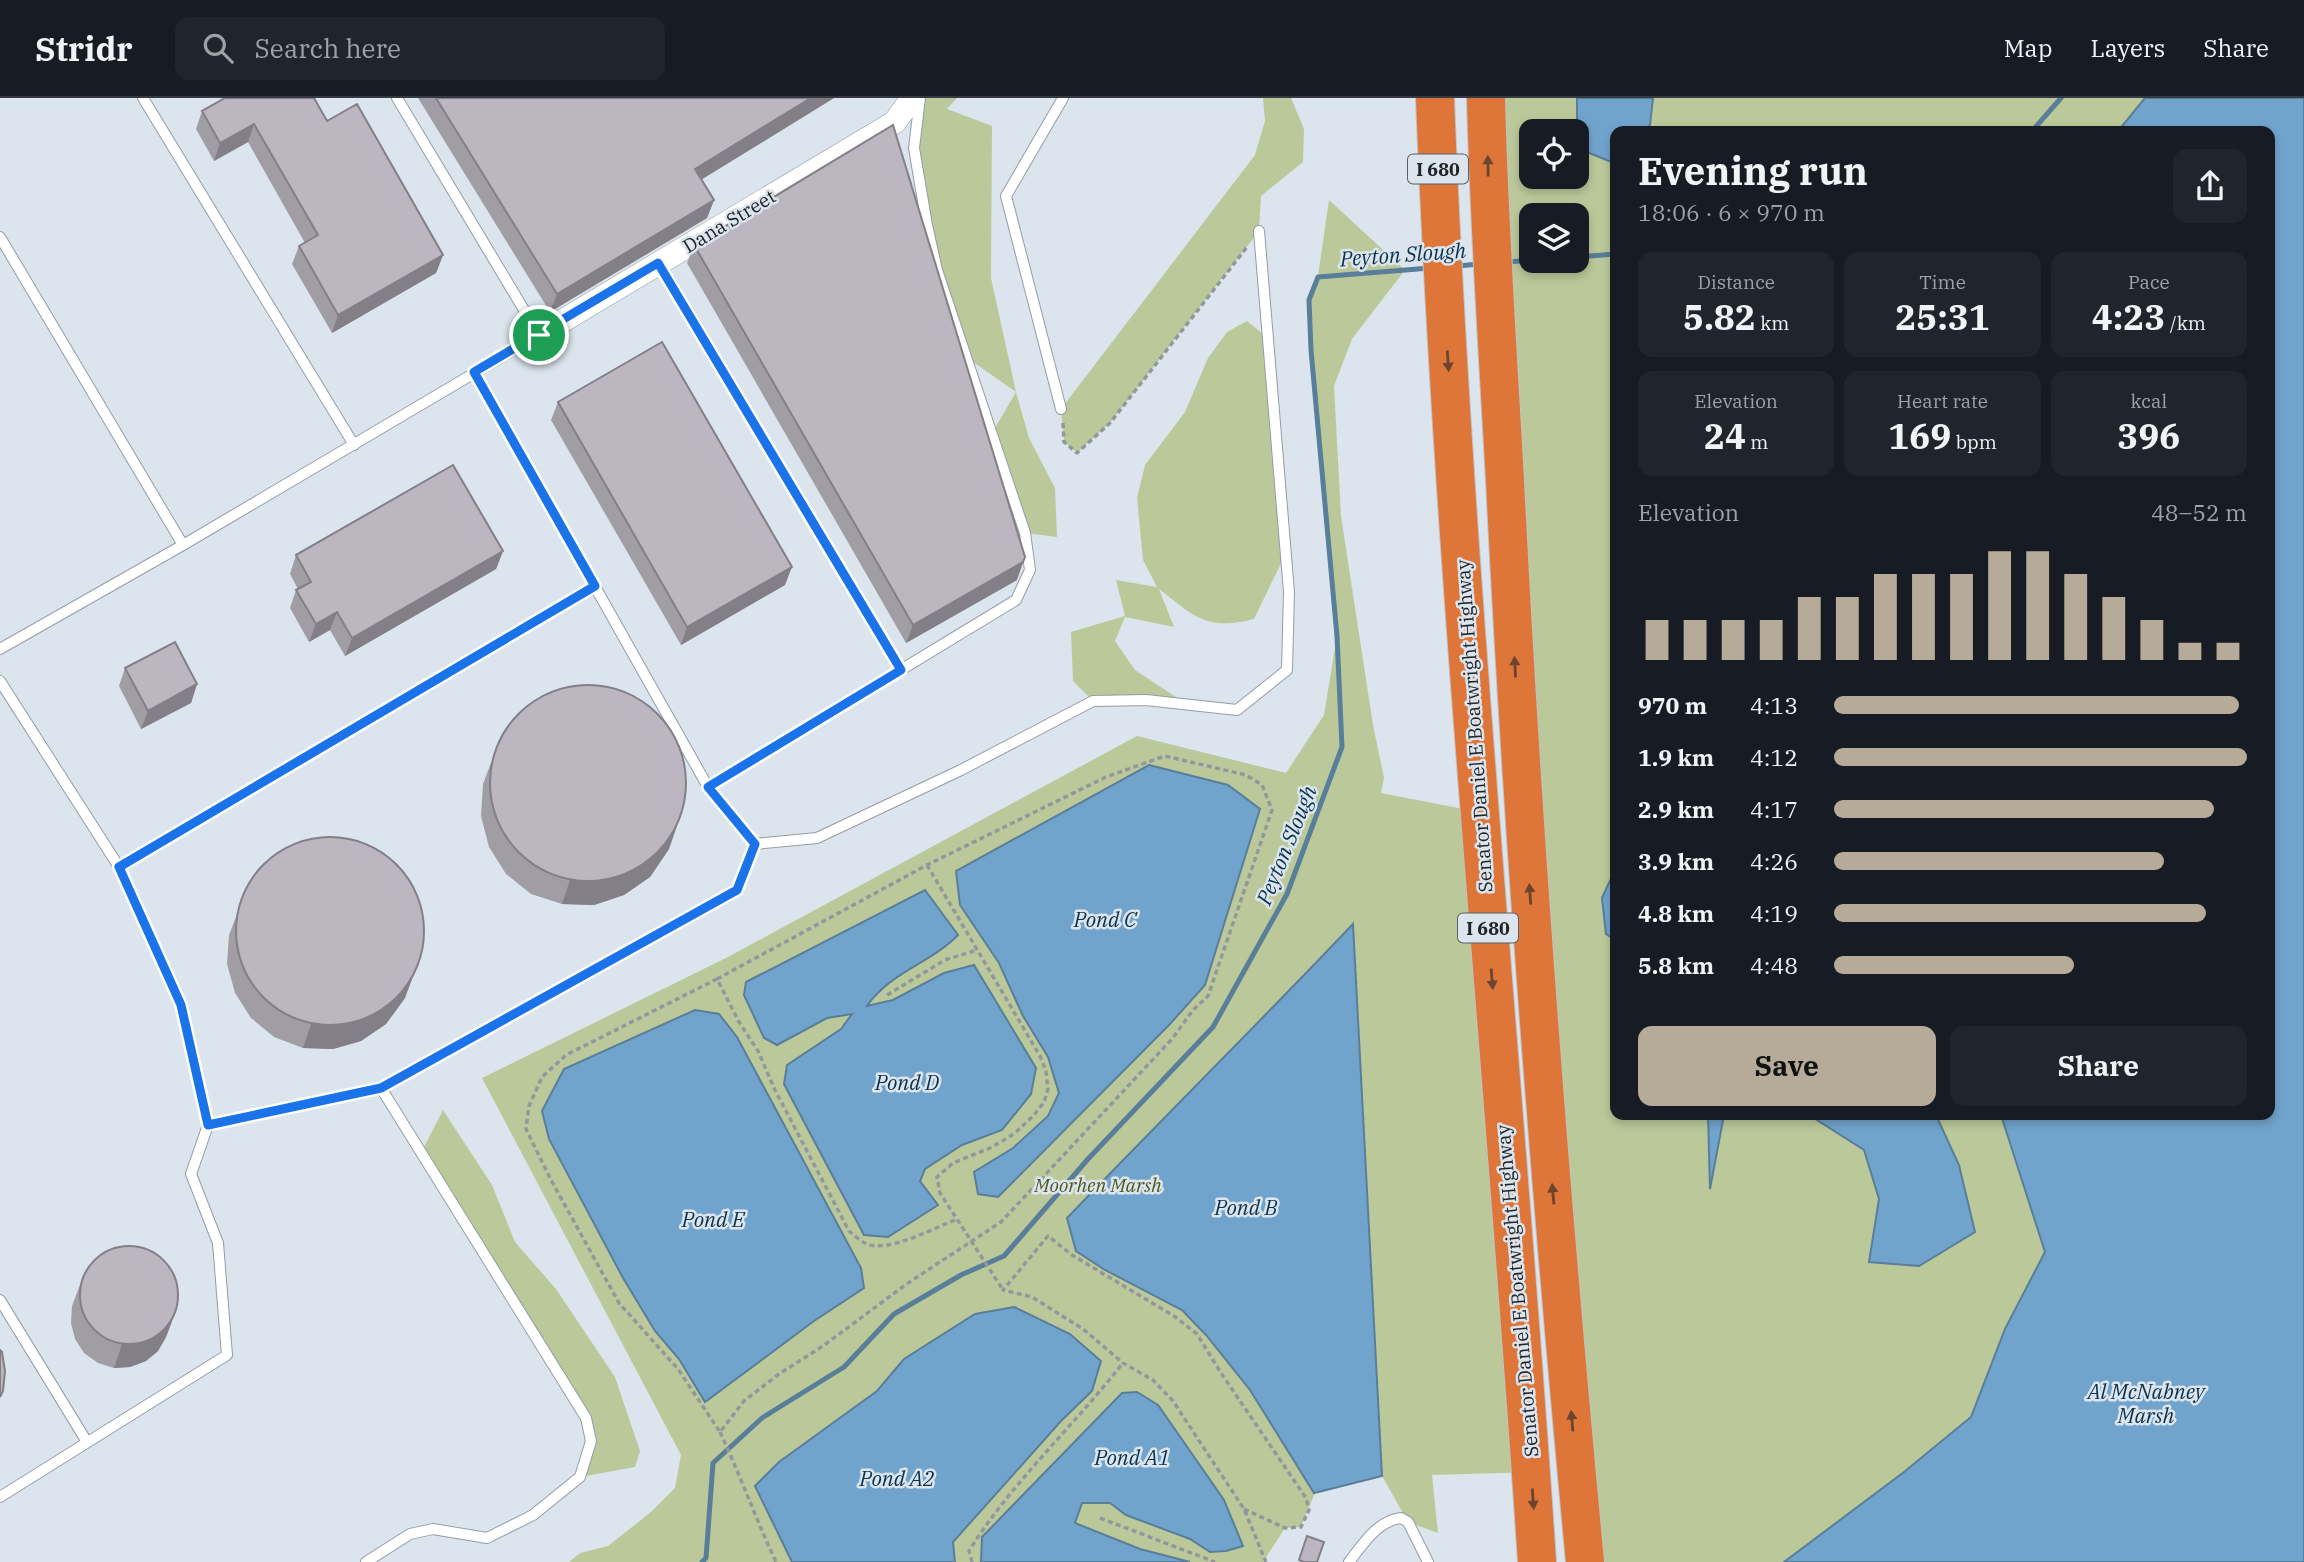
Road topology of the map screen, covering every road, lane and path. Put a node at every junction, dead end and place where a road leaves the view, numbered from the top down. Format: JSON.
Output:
{"nodes":[{"id":1,"x":143,"y":98,"type":"edge"},
{"id":2,"x":397,"y":98,"type":"edge"},
{"id":3,"x":912,"y":98,"type":"edge"},
{"id":4,"x":920,"y":98,"type":"edge"},
{"id":5,"x":1063,"y":98,"type":"edge"},
{"id":6,"x":1435,"y":98,"type":"edge"},
{"id":7,"x":1486,"y":98,"type":"edge"},
{"id":8,"x":1259,"y":231,"type":"joint"},
{"id":9,"x":0,"y":237,"type":"edge"},
{"id":10,"x":658,"y":263,"type":"junction"},
{"id":11,"x":539,"y":335,"type":"junction"},
{"id":12,"x":474,"y":372,"type":"junction"},
{"id":13,"x":1061,"y":409,"type":"joint"},
{"id":14,"x":354,"y":444,"type":"junction"},
{"id":15,"x":183,"y":545,"type":"junction"},
{"id":16,"x":595,"y":586,"type":"junction"},
{"id":17,"x":0,"y":649,"type":"edge"},
{"id":18,"x":901,"y":670,"type":"junction"},
{"id":19,"x":0,"y":681,"type":"edge"},
{"id":20,"x":708,"y":787,"type":"junction"},
{"id":21,"x":755,"y":844,"type":"junction"},
{"id":22,"x":927,"y":865,"type":"junction"},
{"id":23,"x":119,"y":867,"type":"junction"},
{"id":24,"x":976,"y":950,"type":"junction"},
{"id":25,"x":717,"y":979,"type":"junction"},
{"id":26,"x":887,"y":995,"type":"dead end"},
{"id":27,"x":381,"y":1088,"type":"junction"},
{"id":28,"x":208,"y":1125,"type":"junction"},
{"id":29,"x":957,"y":1219,"type":"junction"},
{"id":30,"x":973,"y":1242,"type":"junction"},
{"id":31,"x":1003,"y":1290,"type":"junction"},
{"id":32,"x":0,"y":1300,"type":"edge"},
{"id":33,"x":1123,"y":1363,"type":"junction"},
{"id":34,"x":720,"y":1432,"type":"junction"},
{"id":35,"x":87,"y":1443,"type":"junction"},
{"id":36,"x":0,"y":1497,"type":"edge"},
{"id":37,"x":1244,"y":1508,"type":"junction"},
{"id":38,"x":1100,"y":1518,"type":"dead end"},
{"id":39,"x":1264,"y":1561,"type":"edge"},
{"id":40,"x":366,"y":1562,"type":"edge"},
{"id":41,"x":776,"y":1562,"type":"edge"},
{"id":42,"x":972,"y":1562,"type":"edge"},
{"id":43,"x":1215,"y":1562,"type":"edge"},
{"id":44,"x":1349,"y":1562,"type":"edge"},
{"id":45,"x":1428,"y":1562,"type":"edge"},
{"id":46,"x":1537,"y":1562,"type":"edge"},
{"id":47,"x":1585,"y":1562,"type":"edge"}],
"edges":[{"from":1,"to":14,"type":"lane"},
{"from":2,"to":11,"type":"lane"},
{"from":3,"to":10,"type":"street","name":"Dana Street"},
{"from":4,"to":18,"type":"lane"},
{"from":5,"to":13,"type":"lane"},
{"from":6,"to":46,"type":"highway","name":"Senator Daniel E Boatwright Highway","number":"I 680","one_way":true},
{"from":47,"to":7,"type":"highway","number":"I 680","one_way":true},
{"from":8,"to":13,"type":"path"},
{"from":8,"to":21,"type":"lane"},
{"from":9,"to":15,"type":"lane"},
{"from":10,"to":11,"type":"street","name":"Dana Street"},
{"from":10,"to":18,"type":"lane"},
{"from":11,"to":12,"type":"lane"},
{"from":12,"to":14,"type":"lane"},
{"from":12,"to":16,"type":"lane"},
{"from":14,"to":15,"type":"lane"},
{"from":15,"to":17,"type":"lane"},
{"from":16,"to":20,"type":"lane"},
{"from":16,"to":23,"type":"lane"},
{"from":18,"to":20,"type":"lane"},
{"from":19,"to":23,"type":"lane"},
{"from":20,"to":21,"type":"lane"},
{"from":21,"to":27,"type":"lane"},
{"from":22,"to":24,"type":"path"},
{"from":22,"to":25,"type":"path"},
{"from":22,"to":30,"type":"path"},
{"from":23,"to":28,"type":"lane"},
{"from":24,"to":26,"type":"path"},
{"from":24,"to":29,"type":"path"},
{"from":25,"to":29,"type":"path"},
{"from":25,"to":34,"type":"path"},
{"from":27,"to":28,"type":"lane"},
{"from":27,"to":40,"type":"lane"},
{"from":28,"to":35,"type":"lane"},
{"from":29,"to":30,"type":"path"},
{"from":30,"to":31,"type":"path"},
{"from":30,"to":34,"type":"path"},
{"from":31,"to":33,"type":"path"},
{"from":31,"to":37,"type":"path"},
{"from":32,"to":35,"type":"lane"},
{"from":33,"to":37,"type":"path"},
{"from":33,"to":42,"type":"path"},
{"from":34,"to":41,"type":"path"},
{"from":35,"to":36,"type":"lane"},
{"from":37,"to":39,"type":"path"},
{"from":38,"to":43,"type":"path"},
{"from":44,"to":45,"type":"lane"}]}
